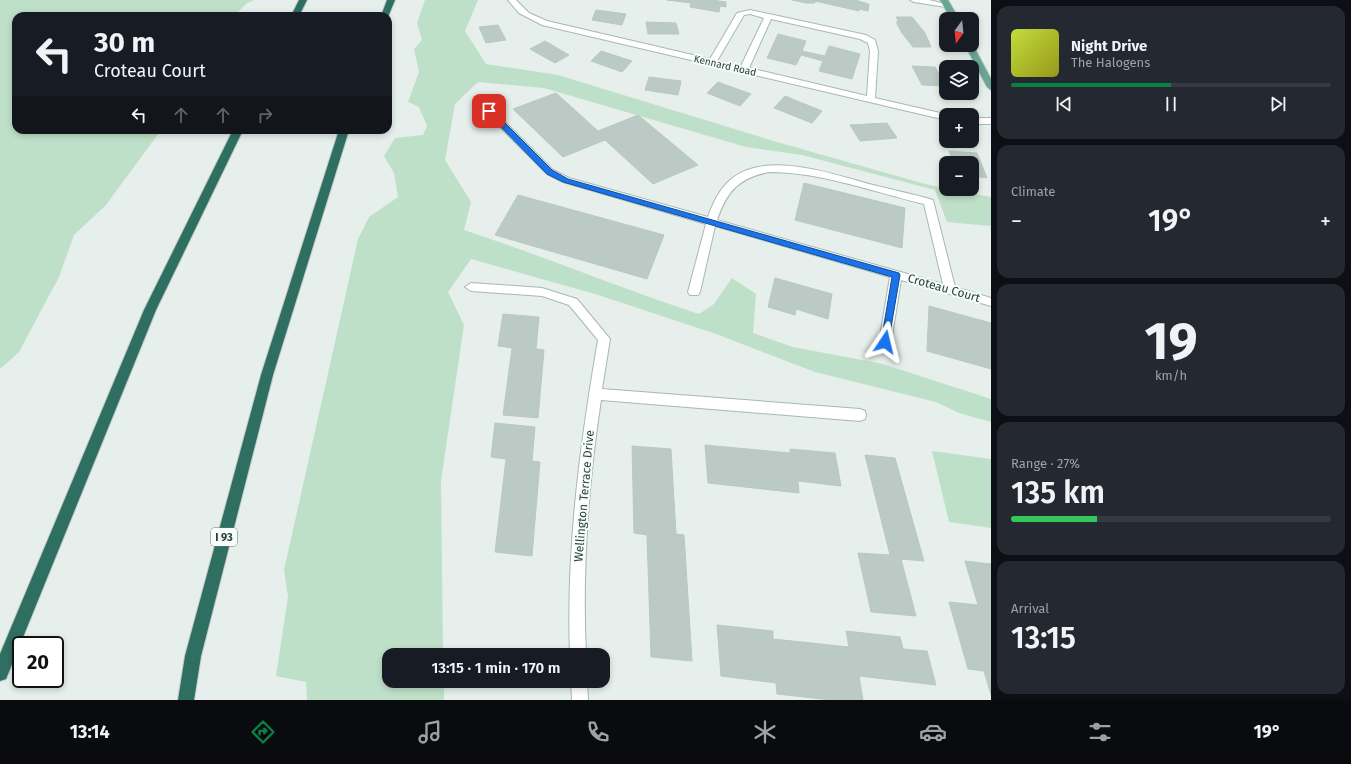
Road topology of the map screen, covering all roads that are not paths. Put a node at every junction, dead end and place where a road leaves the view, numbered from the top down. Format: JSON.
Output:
{"nodes":[{"id":1,"x":303,"y":0,"type":"edge"},
{"id":2,"x":391,"y":0,"type":"edge"},
{"id":3,"x":512,"y":0,"type":"edge"},
{"id":4,"x":914,"y":0,"type":"edge"},
{"id":5,"x":946,"y":2,"type":"edge"},
{"id":6,"x":297,"y":12,"type":"edge"},
{"id":7,"x":386,"y":12,"type":"edge"},
{"id":8,"x":951,"y":12,"type":"edge"},
{"id":9,"x":769,"y":16,"type":"junction"},
{"id":10,"x":973,"y":52,"type":"edge"},
{"id":11,"x":712,"y":62,"type":"junction"},
{"id":12,"x":744,"y":70,"type":"junction"},
{"id":13,"x":991,"y":87,"type":"edge"},
{"id":14,"x":871,"y":99,"type":"junction"},
{"id":15,"x":489,"y":111,"type":"dead end"},
{"id":16,"x":939,"y":115,"type":"edge"},
{"id":17,"x":979,"y":121,"type":"edge"},
{"id":18,"x":991,"y":121,"type":"edge"},
{"id":19,"x":236,"y":134,"type":"edge"},
{"id":20,"x":343,"y":134,"type":"edge"},
{"id":21,"x":712,"y":223,"type":"junction"},
{"id":22,"x":896,"y":275,"type":"junction"},
{"id":23,"x":471,"y":287,"type":"dead end"},
{"id":24,"x":950,"y":290,"type":"junction"},
{"id":25,"x":694,"y":292,"type":"dead end"},
{"id":26,"x":991,"y":302,"type":"edge"},
{"id":27,"x":885,"y":342,"type":"dead end"},
{"id":28,"x":595,"y":394,"type":"junction"},
{"id":29,"x":860,"y":415,"type":"dead end"},
{"id":30,"x":577,"y":648,"type":"edge"},
{"id":31,"x":0,"y":673,"type":"edge"},
{"id":32,"x":579,"y":688,"type":"edge"},
{"id":33,"x":186,"y":700,"type":"edge"},
{"id":34,"x":580,"y":700,"type":"edge"}],
"edges":[{"from":1,"to":6,"type":"highway"},
{"from":2,"to":7,"type":"highway"},
{"from":3,"to":11,"type":"street","name":"Kennard Road"},
{"from":4,"to":5,"type":"street"},
{"from":5,"to":8,"type":"main road"},
{"from":9,"to":11,"type":"street"},
{"from":9,"to":12,"type":"street"},
{"from":9,"to":14,"type":"street"},
{"from":10,"to":13,"type":"main road"},
{"from":11,"to":12,"type":"street","name":"Kennard Road"},
{"from":12,"to":14,"type":"street","name":"Kennard Road"},
{"from":14,"to":16,"type":"street","name":"Kennard Road"},
{"from":15,"to":21,"type":"street","name":"Croteau Court"},
{"from":17,"to":18,"type":"street"},
{"from":19,"to":31,"type":"highway"},
{"from":20,"to":33,"type":"highway","number":"I 93"},
{"from":21,"to":22,"type":"street","name":"Croteau Court"},
{"from":21,"to":24,"type":"street"},
{"from":21,"to":25,"type":"street"},
{"from":22,"to":24,"type":"street","name":"Croteau Court"},
{"from":22,"to":27,"type":"street"},
{"from":23,"to":28,"type":"street","name":"Wellington Terrace Drive"},
{"from":24,"to":26,"type":"street","name":"Croteau Court"},
{"from":28,"to":29,"type":"street"},
{"from":28,"to":30,"type":"street","name":"Wellington Terrace Drive"},
{"from":32,"to":34,"type":"street"}]}
